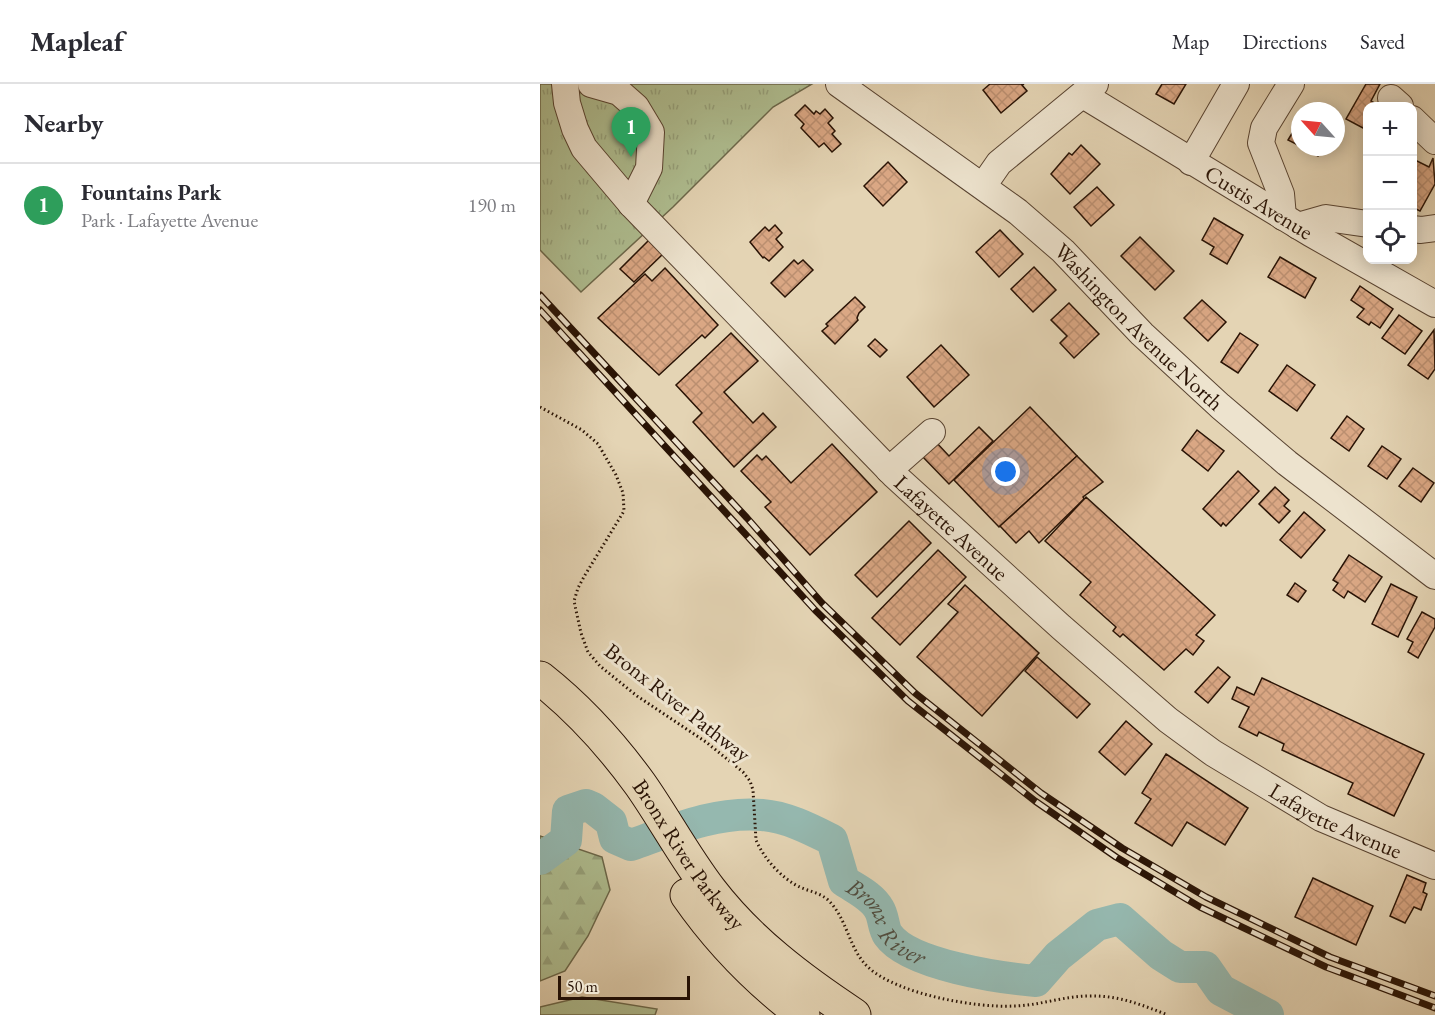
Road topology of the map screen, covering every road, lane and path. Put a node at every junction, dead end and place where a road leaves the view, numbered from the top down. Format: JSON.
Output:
{"nodes":[{"id":1,"x":565,"y":84,"type":"edge"},
{"id":2,"x":591,"y":84,"type":"edge"},
{"id":3,"x":839,"y":84,"type":"edge"},
{"id":4,"x":1236,"y":84,"type":"edge"},
{"id":5,"x":1291,"y":84,"type":"edge"},
{"id":6,"x":1089,"y":90,"type":"edge"},
{"id":7,"x":1417,"y":123,"type":"edge"},
{"id":8,"x":1435,"y":141,"type":"edge"},
{"id":9,"x":1191,"y":162,"type":"junction"},
{"id":10,"x":984,"y":186,"type":"junction"},
{"id":11,"x":631,"y":204,"type":"junction"},
{"id":12,"x":1290,"y":222,"type":"junction"},
{"id":13,"x":1363,"y":223,"type":"edge"},
{"id":14,"x":1435,"y":228,"type":"edge"},
{"id":15,"x":1417,"y":230,"type":"edge"},
{"id":16,"x":1435,"y":304,"type":"edge"},
{"id":17,"x":540,"y":407,"type":"edge"},
{"id":18,"x":932,"y":432,"type":"dead end"},
{"id":19,"x":890,"y":470,"type":"junction"},
{"id":20,"x":1435,"y":576,"type":"edge"},
{"id":21,"x":540,"y":678,"type":"edge"},
{"id":22,"x":540,"y":705,"type":"edge"},
{"id":23,"x":646,"y":811,"type":"junction"},
{"id":24,"x":679,"y":863,"type":"junction"},
{"id":25,"x":1435,"y":866,"type":"edge"},
{"id":26,"x":802,"y":1015,"type":"edge"},
{"id":27,"x":854,"y":1015,"type":"edge"},
{"id":28,"x":1168,"y":1015,"type":"edge"}],
"edges":[{"from":1,"to":11,"type":"street","name":"Lafayette Avenue"},
{"from":2,"to":11,"type":"street"},
{"from":3,"to":10,"type":"street","name":"Washington Avenue North"},
{"from":4,"to":9,"type":"street"},
{"from":5,"to":12,"type":"street"},
{"from":6,"to":9,"type":"street","name":"Custis Avenue"},
{"from":6,"to":10,"type":"street"},
{"from":7,"to":8,"type":"street"},
{"from":9,"to":12,"type":"street","name":"Custis Avenue"},
{"from":10,"to":20,"type":"street","name":"Washington Avenue North"},
{"from":11,"to":19,"type":"street","name":"Lafayette Avenue"},
{"from":12,"to":13,"type":"street"},
{"from":12,"to":16,"type":"street","name":"Custis Avenue"},
{"from":14,"to":15,"type":"street"},
{"from":17,"to":28,"type":"path","name":"Bronx River Pathway"},
{"from":18,"to":19,"type":"street"},
{"from":19,"to":25,"type":"street","name":"Lafayette Avenue"},
{"from":21,"to":23,"type":"highway","name":"Bronx River Parkway"},
{"from":22,"to":23,"type":"highway","name":"Bronx River Parkway"},
{"from":23,"to":24,"type":"highway","name":"Bronx River Parkway"},
{"from":24,"to":26,"type":"highway","name":"Bronx River Parkway"},
{"from":24,"to":27,"type":"highway","name":"Bronx River Parkway"}]}
